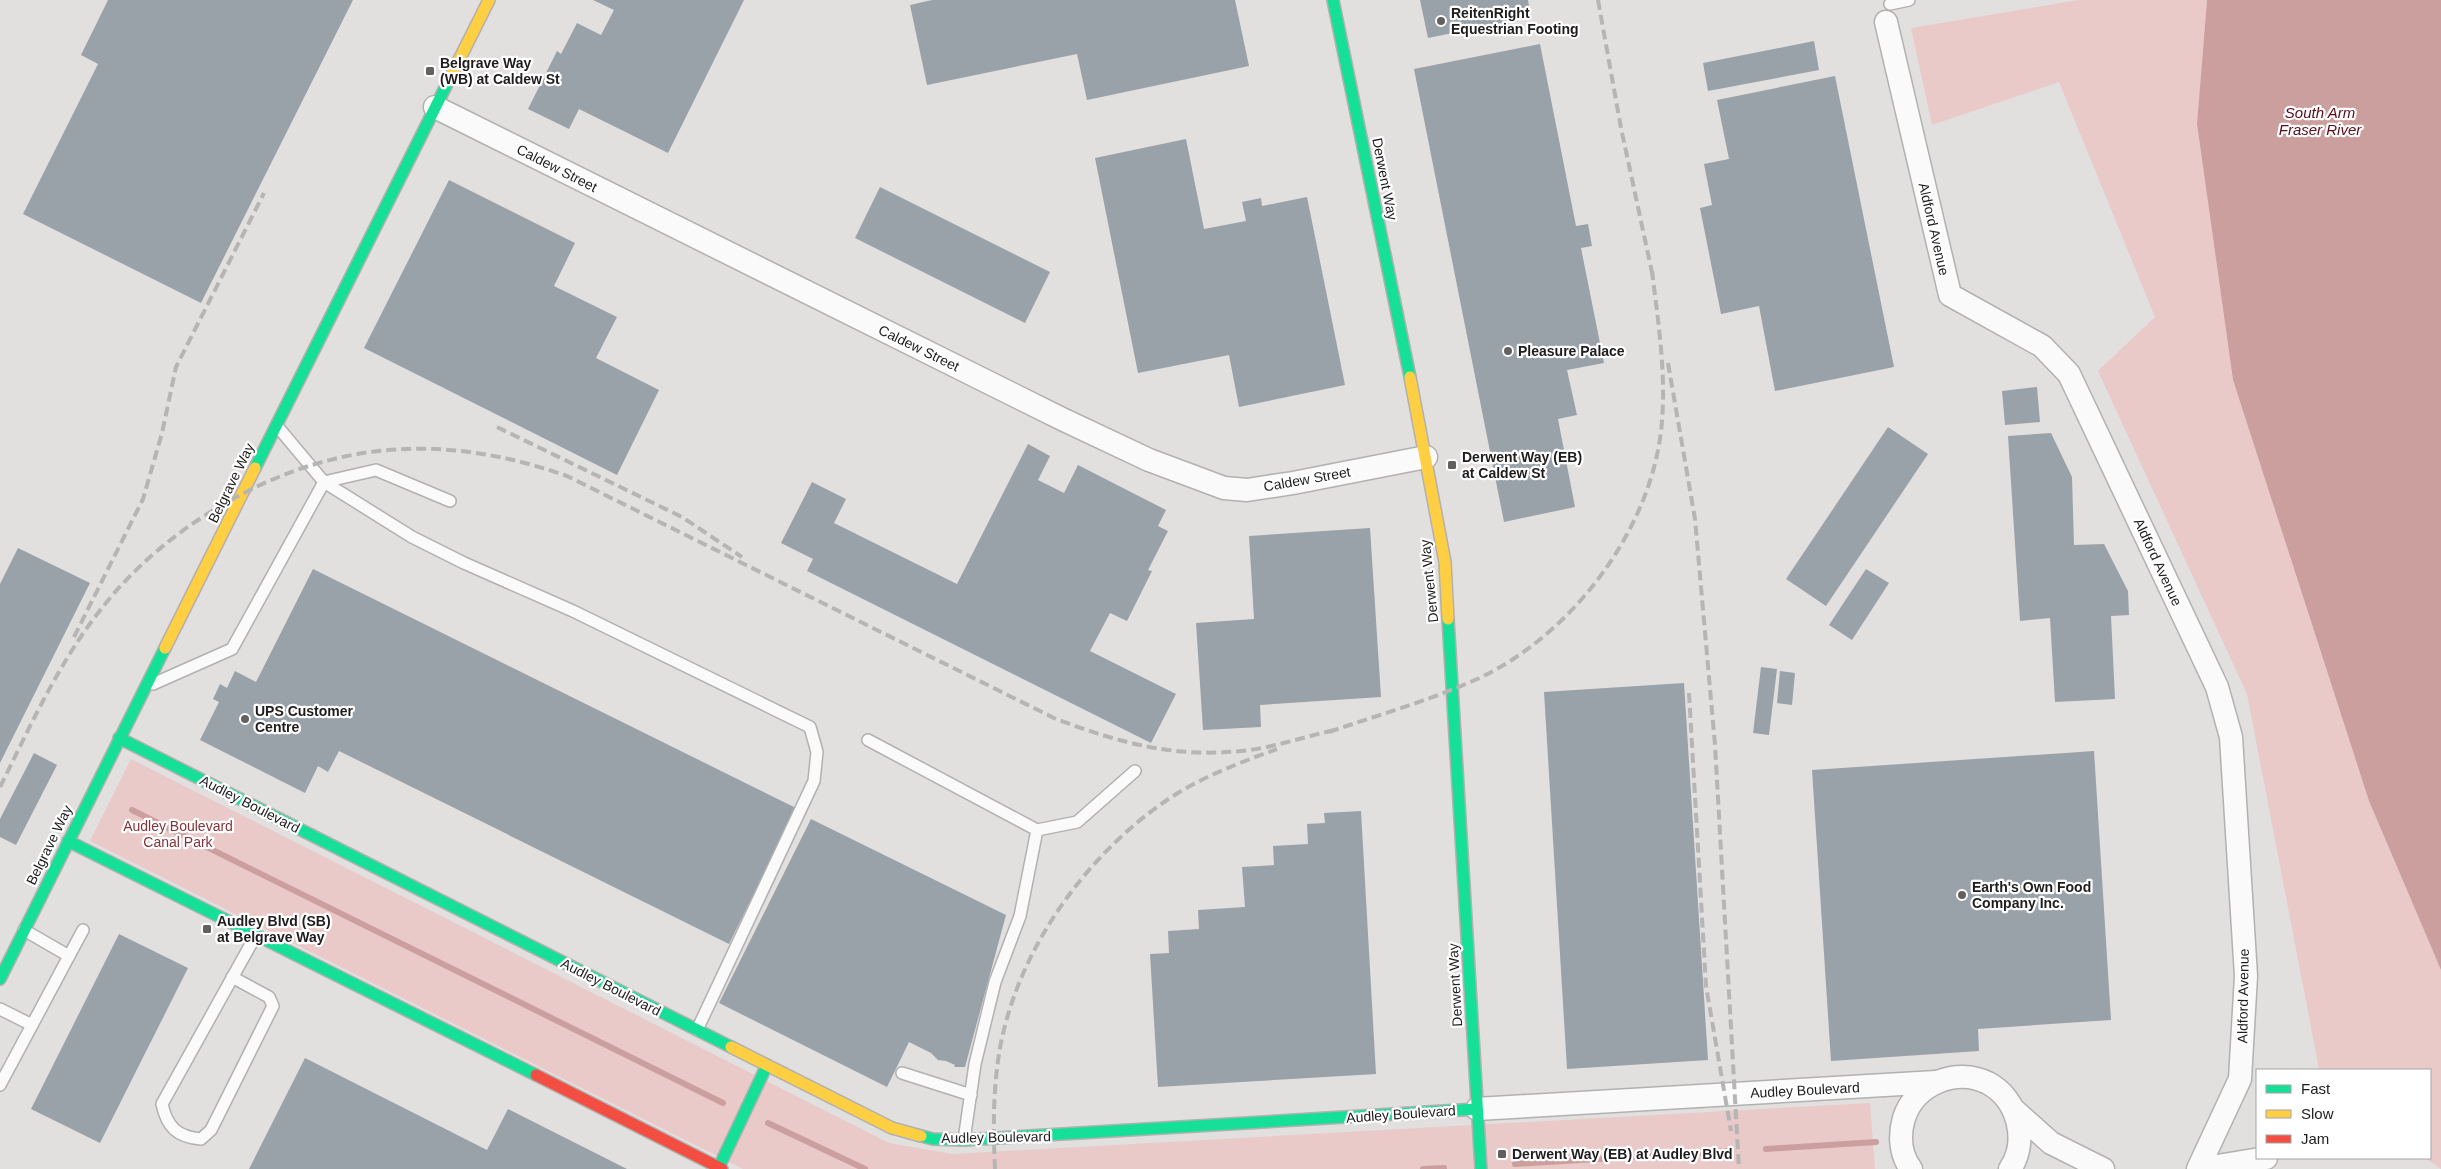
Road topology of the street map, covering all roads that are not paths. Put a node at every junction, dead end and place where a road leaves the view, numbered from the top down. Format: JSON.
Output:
{"nodes":[{"id":1,"x":489,"y":0,"type":"edge"},
{"id":2,"x":1333,"y":0,"type":"edge"},
{"id":3,"x":1909,"y":0,"type":"edge"},
{"id":4,"x":1888,"y":13,"type":"joint"},
{"id":5,"x":435,"y":107,"type":"junction"},
{"id":6,"x":276,"y":425,"type":"junction"},
{"id":7,"x":1426,"y":457,"type":"junction"},
{"id":8,"x":324,"y":482,"type":"junction"},
{"id":9,"x":450,"y":501,"type":"dead end"},
{"id":10,"x":145,"y":687,"type":"junction"},
{"id":11,"x":119,"y":738,"type":"junction"},
{"id":12,"x":868,"y":740,"type":"dead end"},
{"id":13,"x":1135,"y":771,"type":"dead end"},
{"id":14,"x":1038,"y":830,"type":"junction"},
{"id":15,"x":68,"y":841,"type":"junction"},
{"id":16,"x":24,"y":930,"type":"junction"},
{"id":17,"x":83,"y":930,"type":"dead end"},
{"id":18,"x":256,"y":935,"type":"junction"},
{"id":19,"x":69,"y":956,"type":"junction"},
{"id":20,"x":232,"y":978,"type":"junction"},
{"id":21,"x":0,"y":979,"type":"edge"},
{"id":22,"x":0,"y":1009,"type":"edge"},
{"id":23,"x":32,"y":1025,"type":"junction"},
{"id":24,"x":697,"y":1030,"type":"junction"},
{"id":25,"x":768,"y":1065,"type":"junction"},
{"id":26,"x":902,"y":1073,"type":"dead end"},
{"id":27,"x":1936,"y":1082,"type":"junction"},
{"id":28,"x":0,"y":1085,"type":"edge"},
{"id":29,"x":970,"y":1096,"type":"junction"},
{"id":30,"x":1477,"y":1109,"type":"junction"},
{"id":31,"x":2014,"y":1110,"type":"junction"},
{"id":32,"x":964,"y":1140,"type":"junction"},
{"id":33,"x":2260,"y":1159,"type":"edge"},
{"id":34,"x":1908,"y":1167,"type":"edge"},
{"id":35,"x":720,"y":1168,"type":"edge"},
{"id":36,"x":1480,"y":1169,"type":"edge"},
{"id":37,"x":2010,"y":1169,"type":"edge"},
{"id":38,"x":2103,"y":1169,"type":"edge"},
{"id":39,"x":2199,"y":1169,"type":"edge"}],
"edges":[{"from":1,"to":5,"type":"street","name":"Belgrave Way"},
{"from":2,"to":7,"type":"street","name":"Derwent Way"},
{"from":3,"to":4,"type":"lane"},
{"from":4,"to":39,"type":"street","name":"Aldford Avenue"},
{"from":5,"to":6,"type":"street","name":"Belgrave Way"},
{"from":5,"to":7,"type":"street","name":"Caldew Street"},
{"from":6,"to":8,"type":"lane"},
{"from":6,"to":10,"type":"street","name":"Belgrave Way"},
{"from":7,"to":30,"type":"street","name":"Derwent Way"},
{"from":8,"to":9,"type":"lane"},
{"from":8,"to":10,"type":"lane"},
{"from":8,"to":24,"type":"lane"},
{"from":10,"to":11,"type":"street","name":"Belgrave Way"},
{"from":11,"to":15,"type":"street","name":"Belgrave Way"},
{"from":11,"to":24,"type":"street","name":"Audley Boulevard"},
{"from":12,"to":14,"type":"lane"},
{"from":13,"to":14,"type":"lane"},
{"from":14,"to":29,"type":"lane"},
{"from":15,"to":16,"type":"street","name":"Belgrave Way"},
{"from":15,"to":18,"type":"street"},
{"from":16,"to":19,"type":"lane"},
{"from":16,"to":21,"type":"street","name":"Belgrave Way"},
{"from":17,"to":19,"type":"lane"},
{"from":18,"to":20,"type":"lane"},
{"from":18,"to":35,"type":"street"},
{"from":19,"to":23,"type":"lane"},
{"from":20,"to":20,"type":"lane"},
{"from":22,"to":23,"type":"lane"},
{"from":23,"to":28,"type":"lane"},
{"from":24,"to":25,"type":"street","name":"Audley Boulevard"},
{"from":25,"to":32,"type":"street","name":"Audley Boulevard"},
{"from":25,"to":35,"type":"street"},
{"from":26,"to":29,"type":"lane"},
{"from":27,"to":30,"type":"street","name":"Audley Boulevard"},
{"from":27,"to":31,"type":"street","name":"Audley Boulevard"},
{"from":27,"to":34,"type":"street"},
{"from":29,"to":32,"type":"lane"},
{"from":30,"to":32,"type":"street","name":"Audley Boulevard"},
{"from":30,"to":36,"type":"street","name":"Derwent Way"},
{"from":31,"to":37,"type":"street"},
{"from":31,"to":38,"type":"street"},
{"from":33,"to":39,"type":"street"}]}
